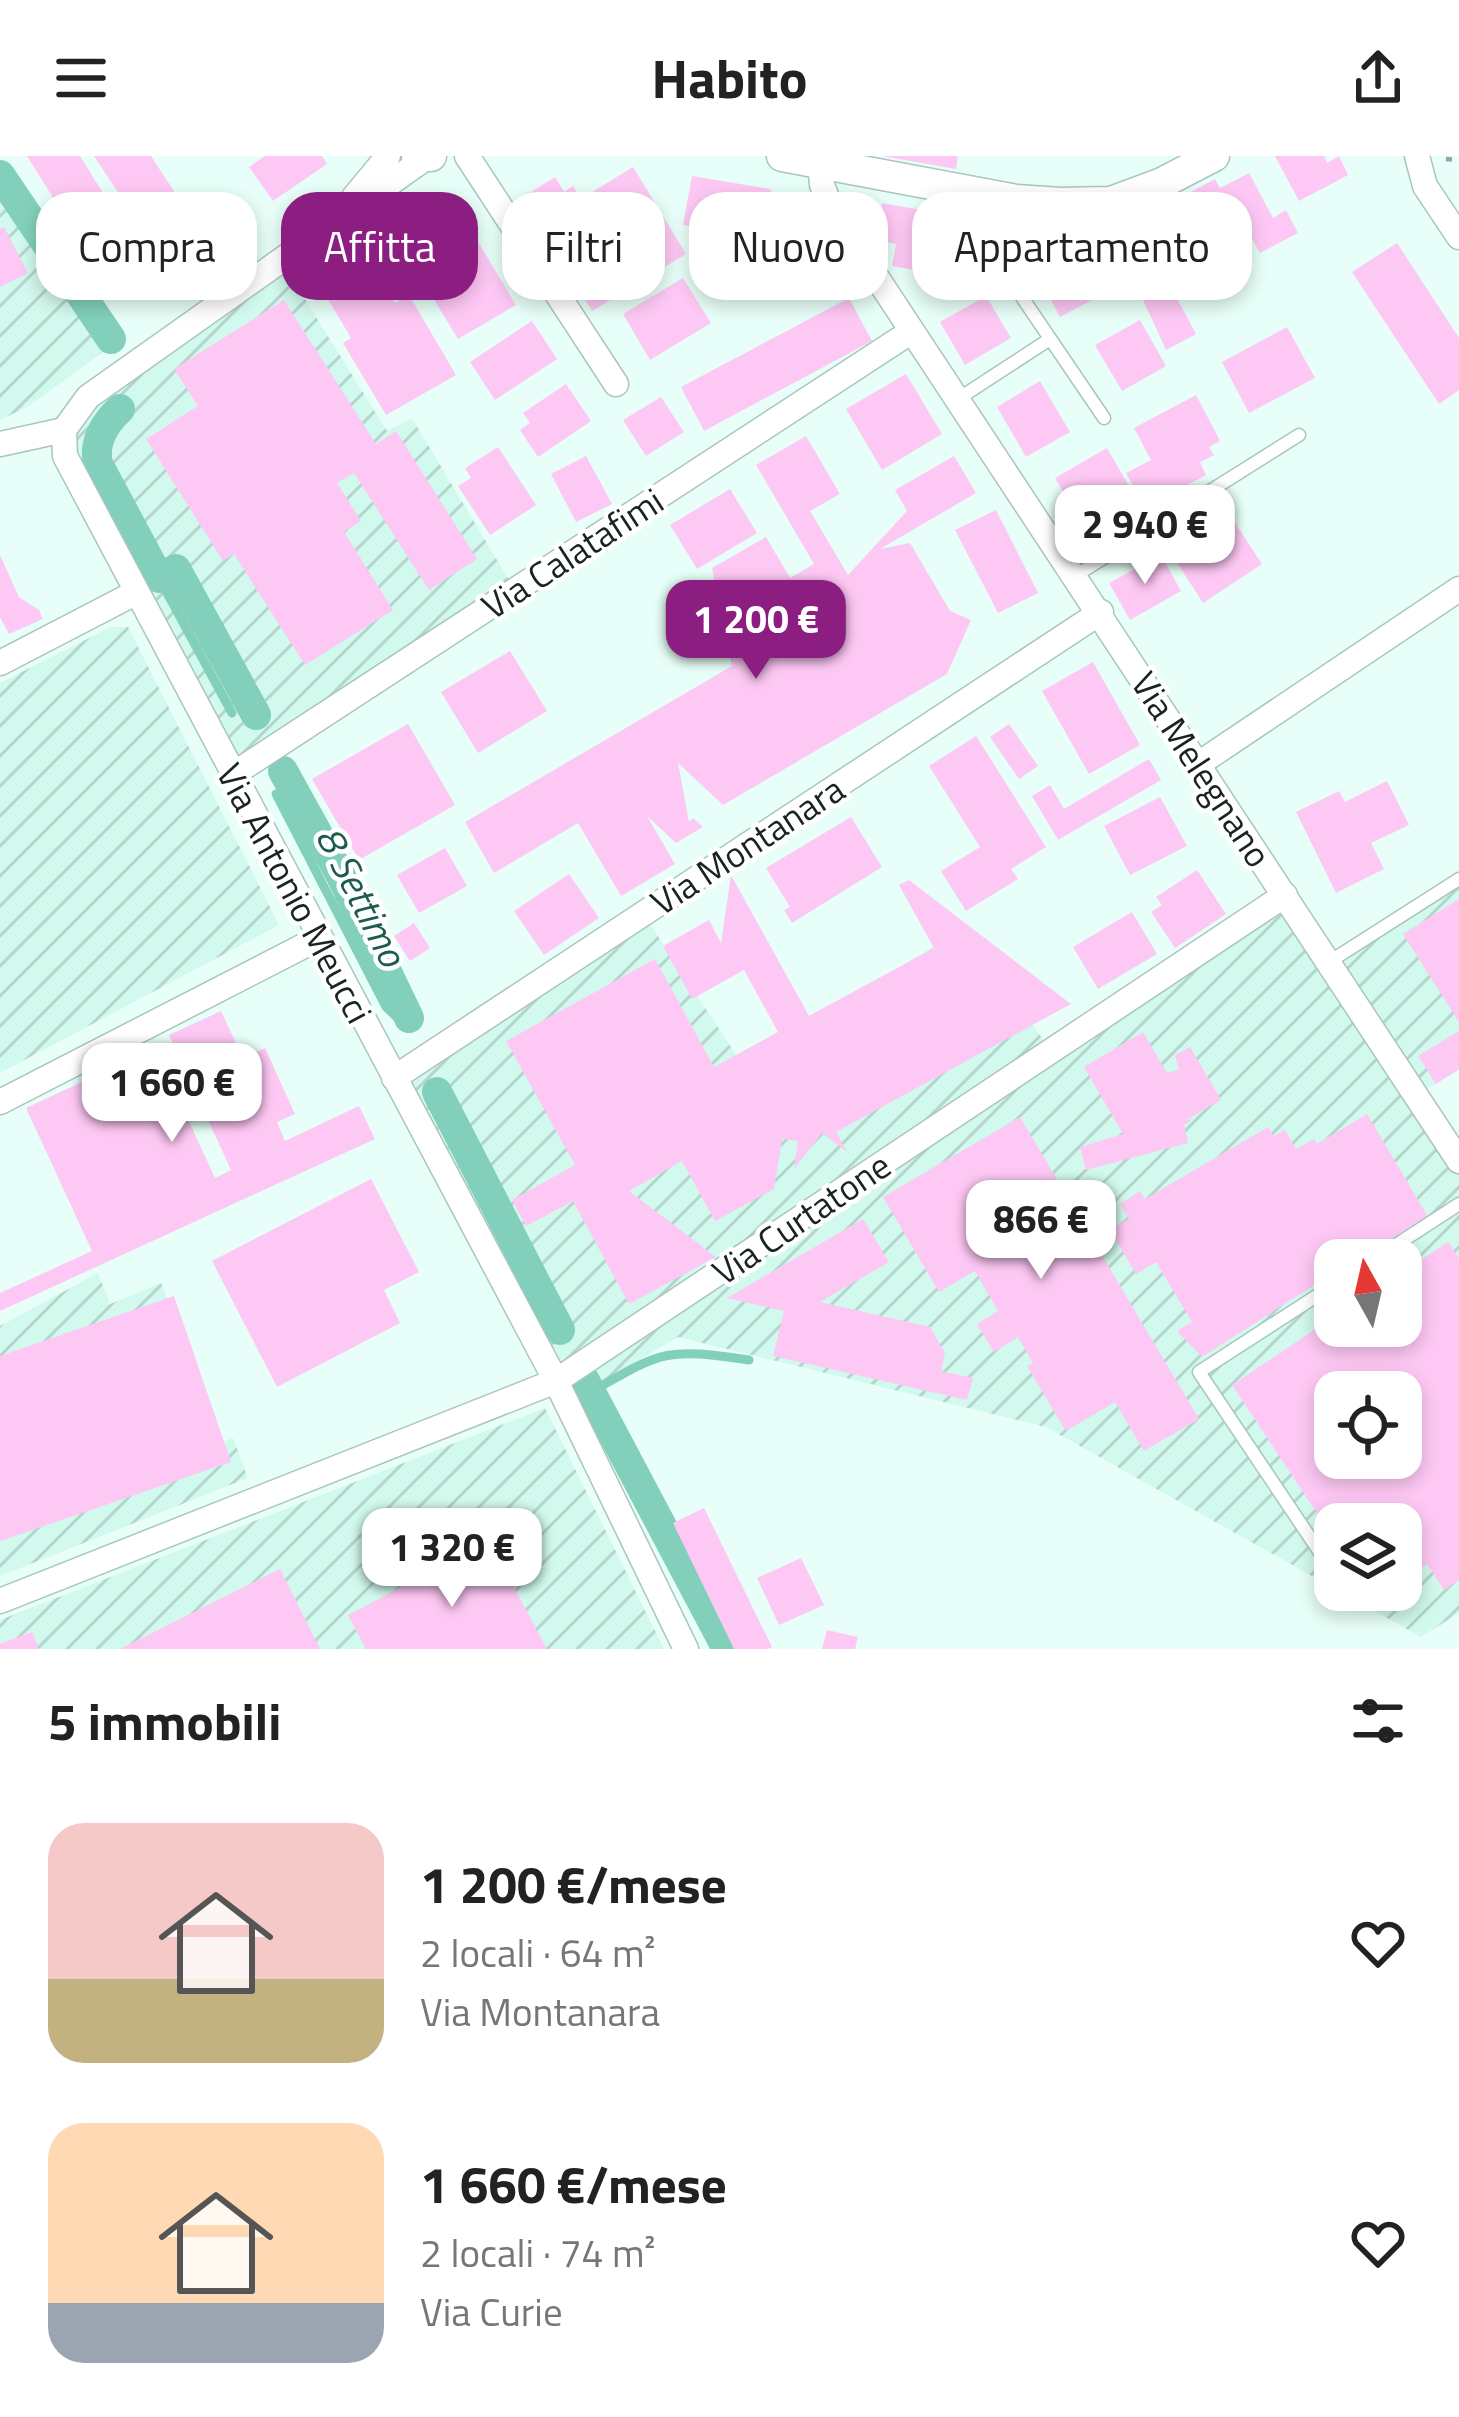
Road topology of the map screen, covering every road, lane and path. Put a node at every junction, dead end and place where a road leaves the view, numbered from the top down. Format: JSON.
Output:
{"nodes":[{"id":1,"x":388,"y":156,"type":"edge"},
{"id":2,"x":418,"y":156,"type":"edge"},
{"id":3,"x":429,"y":156,"type":"edge"},
{"id":4,"x":467,"y":156,"type":"edge"},
{"id":5,"x":782,"y":156,"type":"edge"},
{"id":6,"x":1214,"y":156,"type":"edge"},
{"id":7,"x":1418,"y":156,"type":"edge"},
{"id":8,"x":820,"y":163,"type":"junction"},
{"id":9,"x":357,"y":192,"type":"edge"},
{"id":10,"x":378,"y":192,"type":"edge"},
{"id":11,"x":1459,"y":237,"type":"edge"},
{"id":12,"x":281,"y":260,"type":"edge"},
{"id":13,"x":1024,"y":300,"type":"edge"},
{"id":14,"x":911,"y":331,"type":"junction"},
{"id":15,"x":1050,"y":339,"type":"junction"},
{"id":16,"x":616,"y":384,"type":"dead end"},
{"id":17,"x":958,"y":399,"type":"junction"},
{"id":18,"x":1104,"y":418,"type":"dead end"},
{"id":19,"x":64,"y":430,"type":"junction"},
{"id":20,"x":1299,"y":435,"type":"dead end"},
{"id":21,"x":0,"y":444,"type":"edge"},
{"id":22,"x":1075,"y":576,"type":"junction"},
{"id":23,"x":1459,"y":589,"type":"edge"},
{"id":24,"x":135,"y":593,"type":"junction"},
{"id":25,"x":1101,"y":612,"type":"junction"},
{"id":26,"x":0,"y":663,"type":"edge"},
{"id":27,"x":1197,"y":765,"type":"junction"},
{"id":28,"x":232,"y":775,"type":"junction"},
{"id":29,"x":1459,"y":879,"type":"edge"},
{"id":30,"x":1285,"y":895,"type":"junction"},
{"id":31,"x":319,"y":938,"type":"junction"},
{"id":32,"x":1329,"y":962,"type":"junction"},
{"id":33,"x":394,"y":1078,"type":"junction"},
{"id":34,"x":0,"y":1102,"type":"edge"},
{"id":35,"x":1459,"y":1161,"type":"edge"},
{"id":36,"x":1459,"y":1204,"type":"edge"},
{"id":37,"x":1405,"y":1239,"type":"edge"},
{"id":38,"x":1314,"y":1298,"type":"edge"},
{"id":39,"x":556,"y":1381,"type":"junction"},
{"id":40,"x":1314,"y":1544,"type":"edge"},
{"id":41,"x":0,"y":1601,"type":"edge"},
{"id":42,"x":686,"y":1649,"type":"edge"}],
"edges":[{"from":1,"to":9,"type":"street"},
{"from":2,"to":3,"type":"street"},
{"from":3,"to":10,"type":"street"},
{"from":4,"to":16,"type":"street"},
{"from":5,"to":8,"type":"street"},
{"from":6,"to":8,"type":"street"},
{"from":7,"to":11,"type":"street"},
{"from":8,"to":14,"type":"street","name":"Via Melegnano"},
{"from":12,"to":19,"type":"street"},
{"from":13,"to":15,"type":"lane"},
{"from":14,"to":17,"type":"street","name":"Via Melegnano"},
{"from":14,"to":28,"type":"street","name":"Via Calatafimi"},
{"from":15,"to":17,"type":"lane"},
{"from":15,"to":18,"type":"lane"},
{"from":17,"to":22,"type":"street","name":"Via Melegnano"},
{"from":19,"to":21,"type":"street"},
{"from":19,"to":24,"type":"street","name":"Via Antonio Meucci"},
{"from":20,"to":22,"type":"lane"},
{"from":22,"to":25,"type":"street","name":"Via Melegnano"},
{"from":23,"to":27,"type":"street"},
{"from":24,"to":26,"type":"street"},
{"from":24,"to":28,"type":"street","name":"Via Antonio Meucci"},
{"from":25,"to":27,"type":"street","name":"Via Melegnano"},
{"from":25,"to":33,"type":"street","name":"Via Montanara"},
{"from":27,"to":30,"type":"street","name":"Via Melegnano"},
{"from":28,"to":31,"type":"street","name":"Via Antonio Meucci"},
{"from":29,"to":32,"type":"lane"},
{"from":30,"to":32,"type":"street","name":"Via Melegnano"},
{"from":30,"to":39,"type":"street","name":"Via Curtatone"},
{"from":31,"to":33,"type":"street","name":"Via Antonio Meucci"},
{"from":31,"to":34,"type":"street"},
{"from":32,"to":35,"type":"street","name":"Via Melegnano"},
{"from":33,"to":39,"type":"street","name":"Via Antonio Meucci"},
{"from":36,"to":37,"type":"lane"},
{"from":38,"to":40,"type":"lane"},
{"from":39,"to":41,"type":"street","name":"Via Curtatone"},
{"from":39,"to":42,"type":"street","name":"Via Antonio Meucci"}]}
